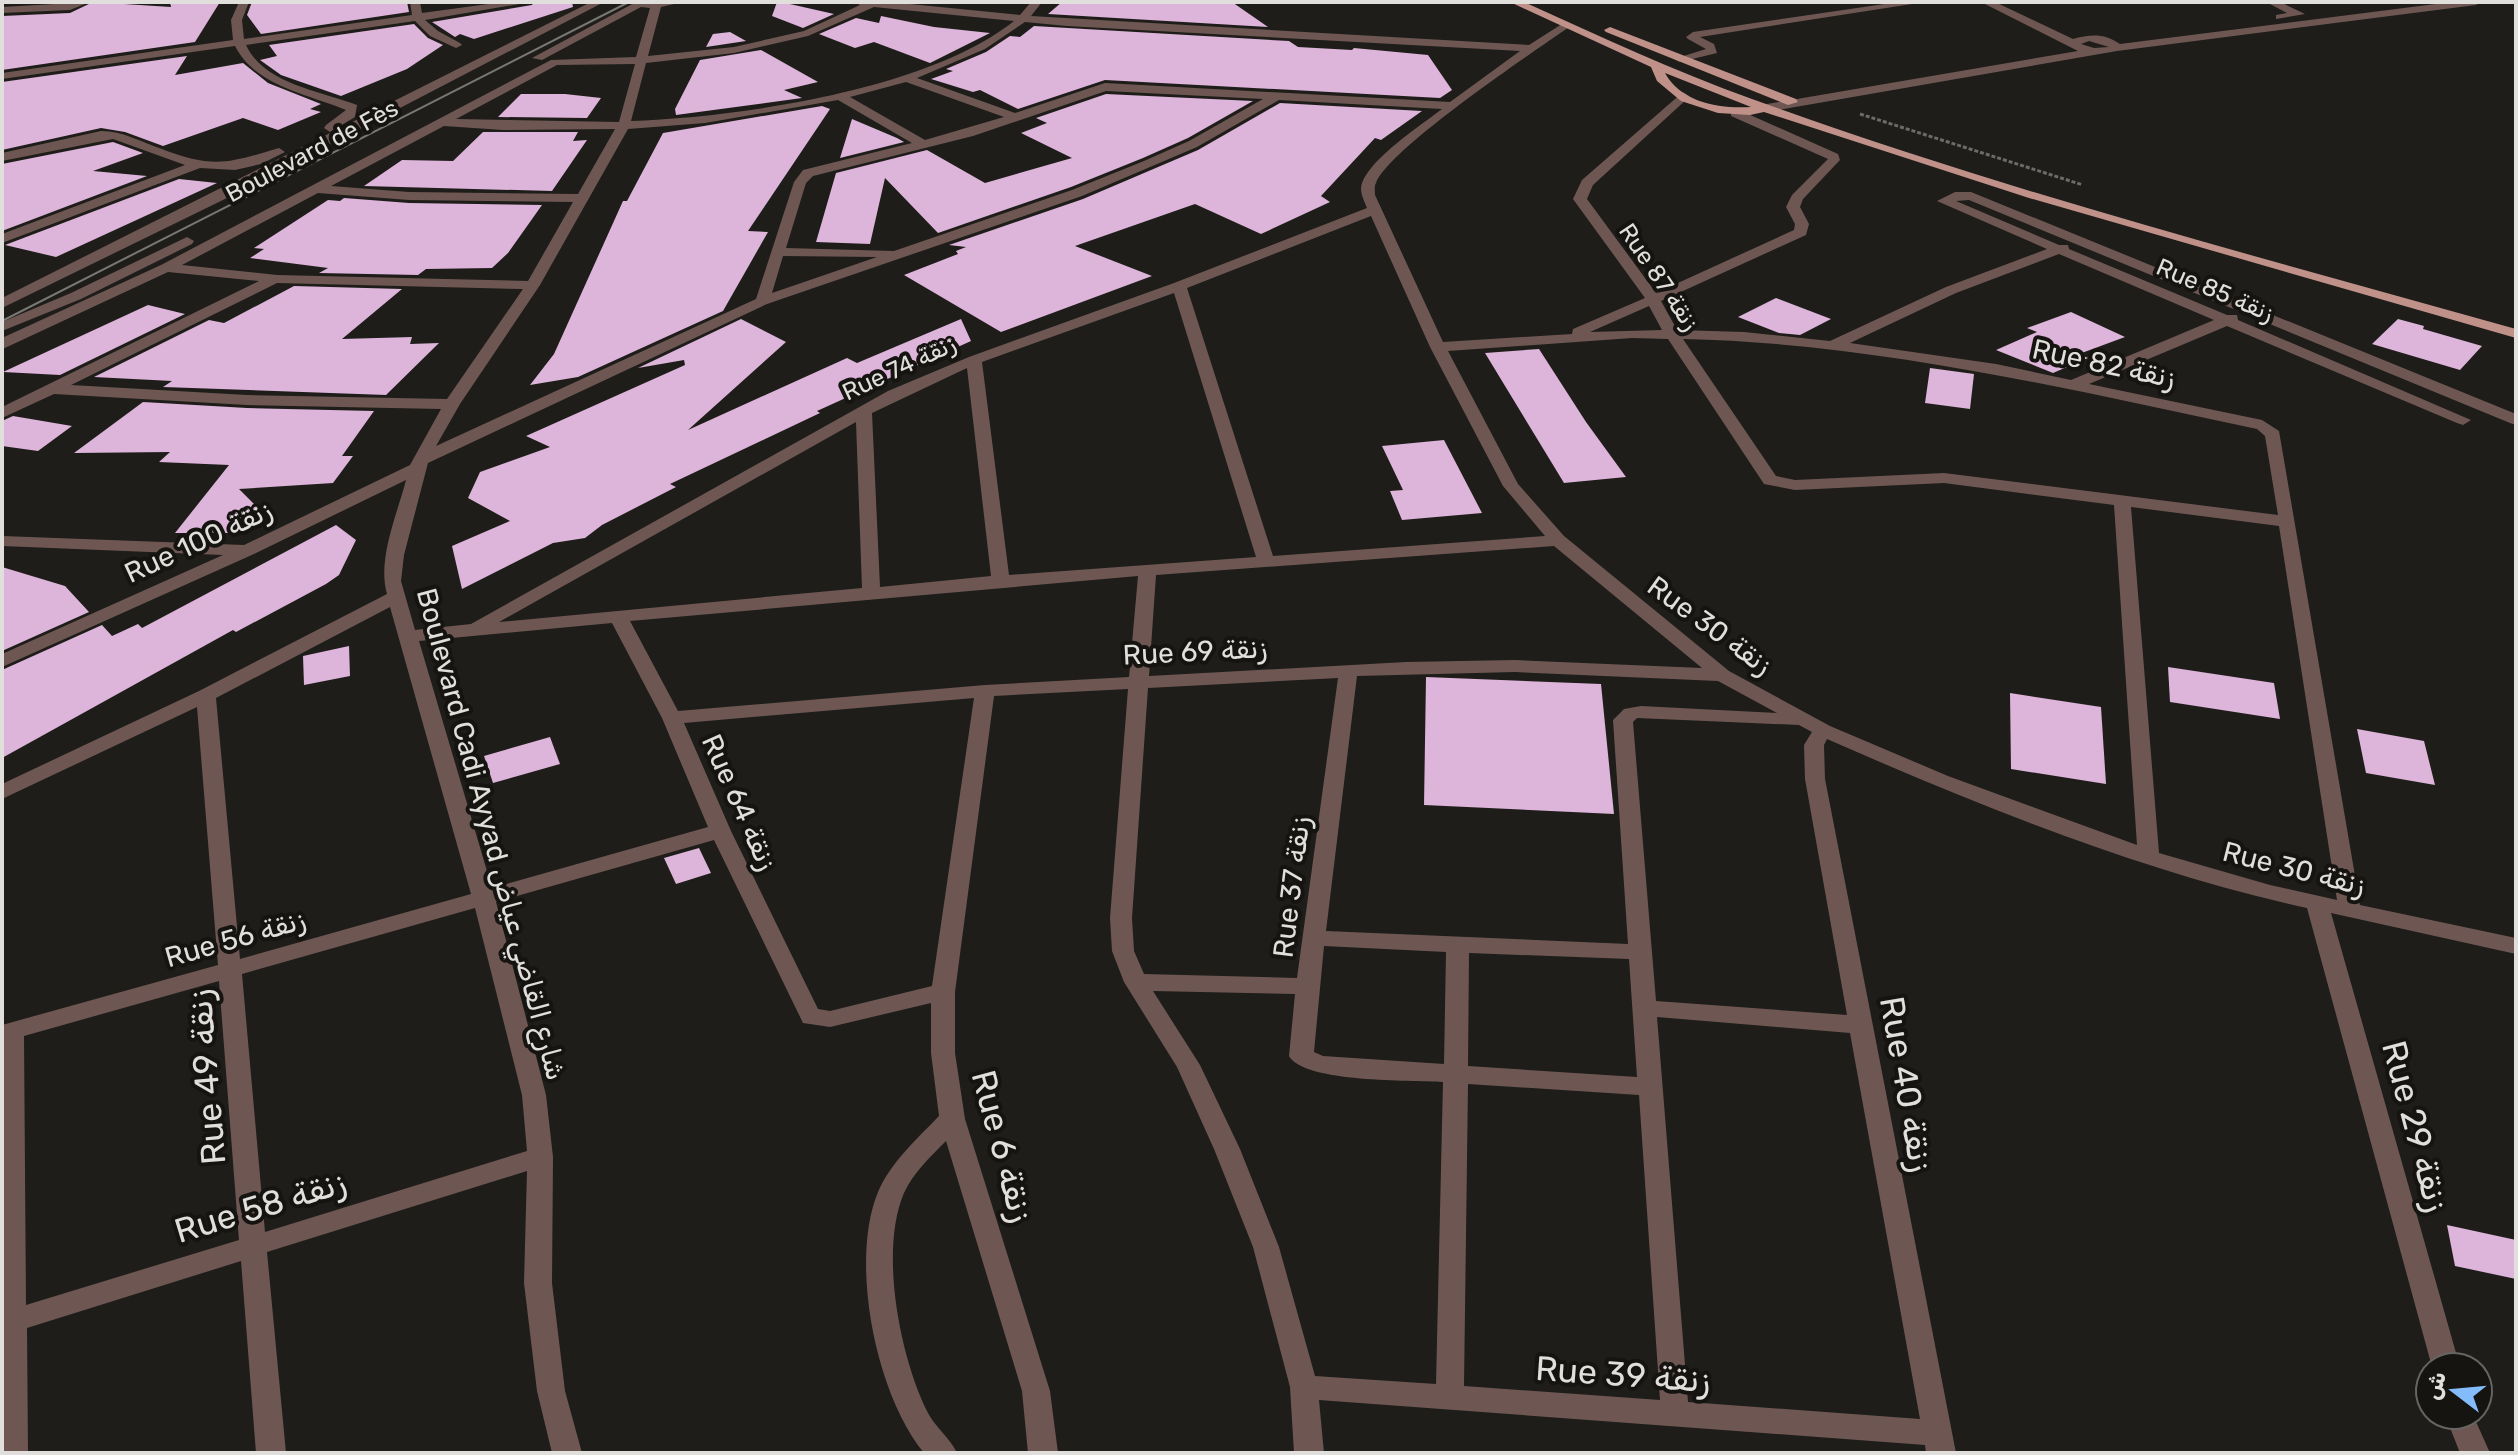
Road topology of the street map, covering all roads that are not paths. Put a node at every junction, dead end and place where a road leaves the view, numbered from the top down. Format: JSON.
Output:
{"nodes":[{"id":1,"x":85,"y":2,"type":"edge"},
{"id":2,"x":244,"y":2,"type":"edge"},
{"id":3,"x":415,"y":2,"type":"edge"},
{"id":4,"x":526,"y":2,"type":"edge"},
{"id":5,"x":599,"y":2,"type":"edge"},
{"id":6,"x":614,"y":2,"type":"edge"},
{"id":7,"x":678,"y":2,"type":"edge"},
{"id":8,"x":858,"y":2,"type":"edge"},
{"id":9,"x":1037,"y":2,"type":"edge"},
{"id":10,"x":1515,"y":2,"type":"edge"},
{"id":11,"x":1544,"y":2,"type":"edge"},
{"id":12,"x":1920,"y":2,"type":"edge"},
{"id":13,"x":1986,"y":2,"type":"edge"},
{"id":14,"x":2015,"y":2,"type":"edge"},
{"id":15,"x":2271,"y":2,"type":"edge"},
{"id":16,"x":2476,"y":2,"type":"edge"},
{"id":17,"x":872,"y":4,"type":"edge"},
{"id":18,"x":637,"y":5,"type":"junction"},
{"id":19,"x":656,"y":5,"type":"junction"},
{"id":20,"x":2029,"y":8,"type":"dead end"},
{"id":21,"x":2,"y":10,"type":"edge"},
{"id":22,"x":416,"y":17,"type":"junction"},
{"id":23,"x":1025,"y":20,"type":"junction"},
{"id":24,"x":1565,"y":25,"type":"junction"},
{"id":25,"x":2070,"y":26,"type":"dead end"},
{"id":26,"x":2228,"y":34,"type":"junction"},
{"id":27,"x":2097,"y":38,"type":"junction"},
{"id":28,"x":238,"y":42,"type":"junction"},
{"id":29,"x":2072,"y":43,"type":"junction"},
{"id":30,"x":456,"y":45,"type":"dead end"},
{"id":31,"x":1530,"y":48,"type":"junction"},
{"id":32,"x":2117,"y":48,"type":"junction"},
{"id":33,"x":2095,"y":52,"type":"junction"},
{"id":34,"x":1680,"y":59,"type":"junction"},
{"id":35,"x":641,"y":60,"type":"junction"},
{"id":36,"x":1656,"y":65,"type":"junction"},
{"id":37,"x":2,"y":76,"type":"edge"},
{"id":38,"x":907,"y":78,"type":"junction"},
{"id":39,"x":839,"y":96,"type":"junction"},
{"id":40,"x":1683,"y":96,"type":"junction"},
{"id":41,"x":1276,"y":97,"type":"junction"},
{"id":42,"x":1795,"y":103,"type":"junction"},
{"id":43,"x":1454,"y":106,"type":"junction"},
{"id":44,"x":1767,"y":108,"type":"junction"},
{"id":45,"x":1735,"y":113,"type":"junction"},
{"id":46,"x":1017,"y":118,"type":"junction"},
{"id":47,"x":422,"y":119,"type":"junction"},
{"id":48,"x":442,"y":122,"type":"junction"},
{"id":49,"x":624,"y":124,"type":"junction"},
{"id":50,"x":924,"y":145,"type":"junction"},
{"id":51,"x":2,"y":157,"type":"edge"},
{"id":52,"x":195,"y":166,"type":"junction"},
{"id":53,"x":1994,"y":167,"type":"dead end"},
{"id":54,"x":318,"y":189,"type":"junction"},
{"id":55,"x":2071,"y":191,"type":"dead end"},
{"id":56,"x":584,"y":198,"type":"junction"},
{"id":57,"x":1373,"y":210,"type":"junction"},
{"id":58,"x":2,"y":239,"type":"edge"},
{"id":59,"x":2082,"y":242,"type":"junction"},
{"id":60,"x":2056,"y":251,"type":"junction"},
{"id":61,"x":780,"y":252,"type":"junction"},
{"id":62,"x":906,"y":253,"type":"junction"},
{"id":63,"x":166,"y":268,"type":"junction"},
{"id":64,"x":277,"y":279,"type":"junction"},
{"id":65,"x":533,"y":285,"type":"junction"},
{"id":66,"x":1179,"y":286,"type":"junction"},
{"id":67,"x":1653,"y":299,"type":"junction"},
{"id":68,"x":762,"y":301,"type":"junction"},
{"id":69,"x":2,"y":304,"type":"edge"},
{"id":70,"x":2247,"y":312,"type":"junction"},
{"id":71,"x":2516,"y":320,"type":"edge"},
{"id":72,"x":2226,"y":321,"type":"junction"},
{"id":73,"x":2,"y":327,"type":"edge"},
{"id":74,"x":1671,"y":333,"type":"junction"},
{"id":75,"x":2516,"y":334,"type":"edge"},
{"id":76,"x":1567,"y":337,"type":"junction"},
{"id":77,"x":2,"y":344,"type":"edge"},
{"id":78,"x":1832,"y":346,"type":"junction"},
{"id":79,"x":1438,"y":347,"type":"junction"},
{"id":80,"x":974,"y":360,"type":"junction"},
{"id":81,"x":2073,"y":385,"type":"junction"},
{"id":82,"x":53,"y":389,"type":"junction"},
{"id":83,"x":452,"y":404,"type":"junction"},
{"id":84,"x":864,"y":409,"type":"junction"},
{"id":85,"x":2,"y":413,"type":"edge"},
{"id":86,"x":2463,"y":420,"type":"dead end"},
{"id":87,"x":2516,"y":420,"type":"edge"},
{"id":88,"x":418,"y":465,"type":"junction"},
{"id":89,"x":2122,"y":499,"type":"junction"},
{"id":90,"x":2288,"y":522,"type":"junction"},
{"id":91,"x":1558,"y":540,"type":"junction"},
{"id":92,"x":2,"y":541,"type":"edge"},
{"id":93,"x":248,"y":550,"type":"junction"},
{"id":94,"x":1266,"y":561,"type":"junction"},
{"id":95,"x":1147,"y":570,"type":"junction"},
{"id":96,"x":1001,"y":581,"type":"junction"},
{"id":97,"x":871,"y":592,"type":"junction"},
{"id":98,"x":394,"y":598,"type":"junction"},
{"id":99,"x":618,"y":616,"type":"junction"},
{"id":100,"x":473,"y":629,"type":"junction"},
{"id":101,"x":407,"y":636,"type":"junction"},
{"id":102,"x":2,"y":661,"type":"edge"},
{"id":103,"x":1348,"y":672,"type":"junction"},
{"id":104,"x":1722,"y":675,"type":"junction"},
{"id":105,"x":1139,"y":682,"type":"junction"},
{"id":106,"x":985,"y":691,"type":"junction"},
{"id":107,"x":206,"y":695,"type":"junction"},
{"id":108,"x":672,"y":718,"type":"junction"},
{"id":109,"x":1813,"y":725,"type":"junction"},
{"id":110,"x":2,"y":792,"type":"edge"},
{"id":111,"x":720,"y":831,"type":"junction"},
{"id":112,"x":2149,"y":857,"type":"junction"},
{"id":113,"x":484,"y":899,"type":"junction"},
{"id":114,"x":2317,"y":904,"type":"junction"},
{"id":115,"x":2350,"y":911,"type":"junction"},
{"id":116,"x":1314,"y":938,"type":"junction"},
{"id":117,"x":1458,"y":945,"type":"junction"},
{"id":118,"x":2516,"y":946,"type":"edge"},
{"id":119,"x":1639,"y":952,"type":"junction"},
{"id":120,"x":231,"y":970,"type":"junction"},
{"id":121,"x":1136,"y":982,"type":"junction"},
{"id":122,"x":1308,"y":986,"type":"junction"},
{"id":123,"x":943,"y":992,"type":"junction"},
{"id":124,"x":1644,"y":1008,"type":"junction"},
{"id":125,"x":1862,"y":1025,"type":"junction"},
{"id":126,"x":7,"y":1033,"type":"edge"},
{"id":127,"x":1456,"y":1075,"type":"junction"},
{"id":128,"x":1650,"y":1087,"type":"junction"},
{"id":129,"x":952,"y":1119,"type":"junction"},
{"id":130,"x":540,"y":1157,"type":"junction"},
{"id":131,"x":255,"y":1246,"type":"junction"},
{"id":132,"x":8,"y":1322,"type":"edge"},
{"id":133,"x":2442,"y":1351,"type":"edge"},
{"id":134,"x":1304,"y":1387,"type":"junction"},
{"id":135,"x":1450,"y":1397,"type":"junction"},
{"id":136,"x":1675,"y":1414,"type":"junction"},
{"id":137,"x":2466,"y":1431,"type":"edge"},
{"id":138,"x":1939,"y":1443,"type":"edge"},
{"id":139,"x":13,"y":1453,"type":"edge"},
{"id":140,"x":271,"y":1453,"type":"edge"},
{"id":141,"x":567,"y":1453,"type":"edge"},
{"id":142,"x":942,"y":1453,"type":"edge"},
{"id":143,"x":1043,"y":1453,"type":"edge"},
{"id":144,"x":1309,"y":1453,"type":"edge"},
{"id":145,"x":2475,"y":1453,"type":"edge"}],
"edges":[{"from":1,"to":21,"type":"street"},
{"from":2,"to":28,"type":"street"},
{"from":3,"to":22,"type":"street"},
{"from":4,"to":22,"type":"street"},
{"from":5,"to":69,"type":"street","name":"Boulevard de Fès"},
{"from":6,"to":18,"type":"street"},
{"from":7,"to":19,"type":"street"},
{"from":8,"to":17,"type":"street"},
{"from":9,"to":23,"type":"street"},
{"from":10,"to":24,"type":"main road"},
{"from":11,"to":34,"type":"main road"},
{"from":12,"to":34,"type":"street"},
{"from":13,"to":29,"type":"street"},
{"from":14,"to":20,"type":"street"},
{"from":15,"to":26,"type":"street"},
{"from":16,"to":26,"type":"street"},
{"from":17,"to":23,"type":"street"},
{"from":17,"to":35,"type":"street"},
{"from":18,"to":19,"type":"street"},
{"from":18,"to":47,"type":"street","name":"Boulevard de Fès"},
{"from":19,"to":35,"type":"street","name":"Boulevard Cadi Ayyad شارع القاضي عياض"},
{"from":22,"to":28,"type":"street"},
{"from":22,"to":30,"type":"street"},
{"from":23,"to":31,"type":"street"},
{"from":23,"to":38,"type":"street"},
{"from":24,"to":31,"type":"street","name":"Rue 30 زنقة"},
{"from":24,"to":36,"type":"main road"},
{"from":25,"to":27,"type":"street"},
{"from":26,"to":32,"type":"street"},
{"from":27,"to":29,"type":"street"},
{"from":27,"to":32,"type":"street"},
{"from":28,"to":37,"type":"street"},
{"from":28,"to":52,"type":"street"},
{"from":29,"to":33,"type":"street"},
{"from":31,"to":43,"type":"street","name":"Rue 30 زنقة"},
{"from":32,"to":33,"type":"street"},
{"from":33,"to":42,"type":"street"},
{"from":34,"to":42,"type":"main road"},
{"from":35,"to":48,"type":"street"},
{"from":35,"to":49,"type":"street","name":"Boulevard Cadi Ayyad شارع القاضي عياض"},
{"from":36,"to":40,"type":"main road"},
{"from":36,"to":44,"type":"main road"},
{"from":38,"to":39,"type":"street"},
{"from":38,"to":46,"type":"street"},
{"from":39,"to":49,"type":"street"},
{"from":39,"to":50,"type":"street"},
{"from":40,"to":45,"type":"main road"},
{"from":40,"to":67,"type":"street","name":"Rue 87 زنقة"},
{"from":41,"to":43,"type":"street"},
{"from":41,"to":46,"type":"street"},
{"from":41,"to":62,"type":"street","name":"Rue 100 زنقة"},
{"from":42,"to":44,"type":"street"},
{"from":42,"to":53,"type":"main road"},
{"from":43,"to":57,"type":"street","name":"Rue 30 زنقة"},
{"from":44,"to":45,"type":"main road"},
{"from":44,"to":75,"type":"main road"},
{"from":45,"to":67,"type":"street"},
{"from":46,"to":50,"type":"street"},
{"from":47,"to":48,"type":"street"},
{"from":47,"to":73,"type":"street","name":"Boulevard de Fès"},
{"from":48,"to":49,"type":"street"},
{"from":48,"to":54,"type":"street"},
{"from":49,"to":56,"type":"street","name":"Boulevard Cadi Ayyad شارع القاضي عياض"},
{"from":50,"to":61,"type":"street"},
{"from":51,"to":52,"type":"street"},
{"from":52,"to":58,"type":"street"},
{"from":54,"to":56,"type":"street"},
{"from":54,"to":63,"type":"street"},
{"from":55,"to":71,"type":"main road"},
{"from":56,"to":65,"type":"street","name":"Boulevard Cadi Ayyad شارع القاضي عياض"},
{"from":57,"to":66,"type":"street","name":"Rue 74 زنقة"},
{"from":57,"to":79,"type":"street","name":"Rue 30 زنقة"},
{"from":59,"to":60,"type":"street"},
{"from":59,"to":60,"type":"street","name":"Rue 85 زنقة"},
{"from":59,"to":70,"type":"street"},
{"from":60,"to":72,"type":"street","name":"Rue 85 زنقة"},
{"from":60,"to":78,"type":"street"},
{"from":61,"to":62,"type":"street"},
{"from":61,"to":68,"type":"street"},
{"from":62,"to":68,"type":"street","name":"Rue 100 زنقة"},
{"from":63,"to":64,"type":"street"},
{"from":63,"to":77,"type":"street"},
{"from":64,"to":65,"type":"street"},
{"from":64,"to":82,"type":"street"},
{"from":65,"to":83,"type":"street","name":"Boulevard Cadi Ayyad شارع القاضي عياض"},
{"from":66,"to":80,"type":"street","name":"Rue 74 زنقة"},
{"from":66,"to":94,"type":"street"},
{"from":67,"to":74,"type":"street","name":"Rue 87 زنقة"},
{"from":67,"to":76,"type":"street"},
{"from":68,"to":88,"type":"street","name":"Rue 100 زنقة"},
{"from":70,"to":72,"type":"street"},
{"from":70,"to":87,"type":"street"},
{"from":72,"to":81,"type":"street"},
{"from":72,"to":86,"type":"street","name":"Rue 85 زنقة"},
{"from":74,"to":76,"type":"street","name":"Rue 82 زنقة"},
{"from":74,"to":78,"type":"street","name":"Rue 82 زنقة"},
{"from":74,"to":89,"type":"street","name":"Rue 87 زنقة"},
{"from":76,"to":79,"type":"street","name":"Rue 82 زنقة"},
{"from":78,"to":81,"type":"street","name":"Rue 82 زنقة"},
{"from":79,"to":91,"type":"street","name":"Rue 30 زنقة"},
{"from":80,"to":84,"type":"street","name":"Rue 74 زنقة"},
{"from":80,"to":96,"type":"street"},
{"from":81,"to":90,"type":"street","name":"Rue 82 زنقة"},
{"from":82,"to":83,"type":"street"},
{"from":82,"to":85,"type":"street"},
{"from":83,"to":88,"type":"street","name":"Boulevard Cadi Ayyad شارع القاضي عياض"},
{"from":84,"to":97,"type":"street"},
{"from":84,"to":100,"type":"street","name":"Rue 74 زنقة"},
{"from":88,"to":93,"type":"street","name":"Rue 100 زنقة"},
{"from":88,"to":98,"type":"street","name":"Boulevard Cadi Ayyad شارع القاضي عياض"},
{"from":89,"to":90,"type":"street"},
{"from":89,"to":112,"type":"street"},
{"from":90,"to":115,"type":"street","name":"Rue 82 زنقة"},
{"from":91,"to":94,"type":"street"},
{"from":91,"to":104,"type":"street","name":"Rue 30 زنقة"},
{"from":92,"to":93,"type":"street"},
{"from":93,"to":102,"type":"street","name":"Rue 100 زنقة"},
{"from":94,"to":95,"type":"street"},
{"from":95,"to":96,"type":"street"},
{"from":95,"to":105,"type":"street"},
{"from":96,"to":97,"type":"street"},
{"from":97,"to":99,"type":"street"},
{"from":98,"to":101,"type":"street","name":"Boulevard Cadi Ayyad شارع القاضي عياض"},
{"from":98,"to":107,"type":"street"},
{"from":99,"to":100,"type":"street"},
{"from":99,"to":108,"type":"street","name":"Rue 64 زنقة"},
{"from":100,"to":101,"type":"street"},
{"from":101,"to":113,"type":"street","name":"Boulevard Cadi Ayyad شارع القاضي عياض"},
{"from":103,"to":104,"type":"street","name":"Rue 69 زنقة"},
{"from":103,"to":105,"type":"street","name":"Rue 69 زنقة"},
{"from":103,"to":116,"type":"street","name":"Rue 37 زنقة"},
{"from":104,"to":109,"type":"street","name":"Rue 30 زنقة"},
{"from":105,"to":106,"type":"street","name":"Rue 69 زنقة"},
{"from":105,"to":121,"type":"street"},
{"from":106,"to":108,"type":"street","name":"Rue 69 زنقة"},
{"from":106,"to":123,"type":"street","name":"Rue 6 زنقة"},
{"from":107,"to":110,"type":"street"},
{"from":107,"to":120,"type":"street","name":"Rue 49 زنقة"},
{"from":108,"to":111,"type":"street","name":"Rue 64 زنقة"},
{"from":109,"to":112,"type":"street","name":"Rue 30 زنقة"},
{"from":109,"to":119,"type":"street"},
{"from":109,"to":125,"type":"street","name":"Rue 40 زنقة"},
{"from":111,"to":113,"type":"street","name":"Rue 56 زنقة"},
{"from":111,"to":123,"type":"street","name":"Rue 64 زنقة"},
{"from":112,"to":114,"type":"street","name":"Rue 30 زنقة"},
{"from":113,"to":120,"type":"street","name":"Rue 56 زنقة"},
{"from":113,"to":130,"type":"street","name":"Boulevard Cadi Ayyad شارع القاضي عياض"},
{"from":114,"to":115,"type":"street","name":"Rue 30 زنقة"},
{"from":114,"to":133,"type":"street","name":"Rue 29 زنقة"},
{"from":115,"to":118,"type":"street","name":"Rue 30 زنقة"},
{"from":116,"to":117,"type":"street"},
{"from":116,"to":122,"type":"street","name":"Rue 37 زنقة"},
{"from":117,"to":119,"type":"street"},
{"from":117,"to":127,"type":"street"},
{"from":119,"to":124,"type":"street"},
{"from":120,"to":126,"type":"street","name":"Rue 56 زنقة"},
{"from":120,"to":131,"type":"street","name":"Rue 49 زنقة"},
{"from":121,"to":122,"type":"street","name":"Rue 37 زنقة"},
{"from":121,"to":134,"type":"street"},
{"from":122,"to":127,"type":"street"},
{"from":123,"to":129,"type":"street","name":"Rue 6 زنقة"},
{"from":124,"to":125,"type":"street"},
{"from":124,"to":128,"type":"street"},
{"from":125,"to":138,"type":"street","name":"Rue 40 زنقة"},
{"from":126,"to":132,"type":"street"},
{"from":127,"to":128,"type":"street"},
{"from":127,"to":135,"type":"street"},
{"from":128,"to":136,"type":"street"},
{"from":129,"to":142,"type":"street"},
{"from":129,"to":143,"type":"street","name":"Rue 6 زنقة"},
{"from":130,"to":131,"type":"street","name":"Rue 58 زنقة"},
{"from":130,"to":141,"type":"street","name":"Boulevard Cadi Ayyad شارع القاضي عياض"},
{"from":131,"to":132,"type":"street","name":"Rue 58 زنقة"},
{"from":131,"to":140,"type":"street","name":"Rue 49 زنقة"},
{"from":132,"to":139,"type":"street"},
{"from":134,"to":135,"type":"street","name":"Rue 39 زنقة"},
{"from":134,"to":144,"type":"street"},
{"from":135,"to":136,"type":"street","name":"Rue 39 زنقة"},
{"from":136,"to":138,"type":"street","name":"Rue 39 زنقة"},
{"from":137,"to":145,"type":"street"}]}
